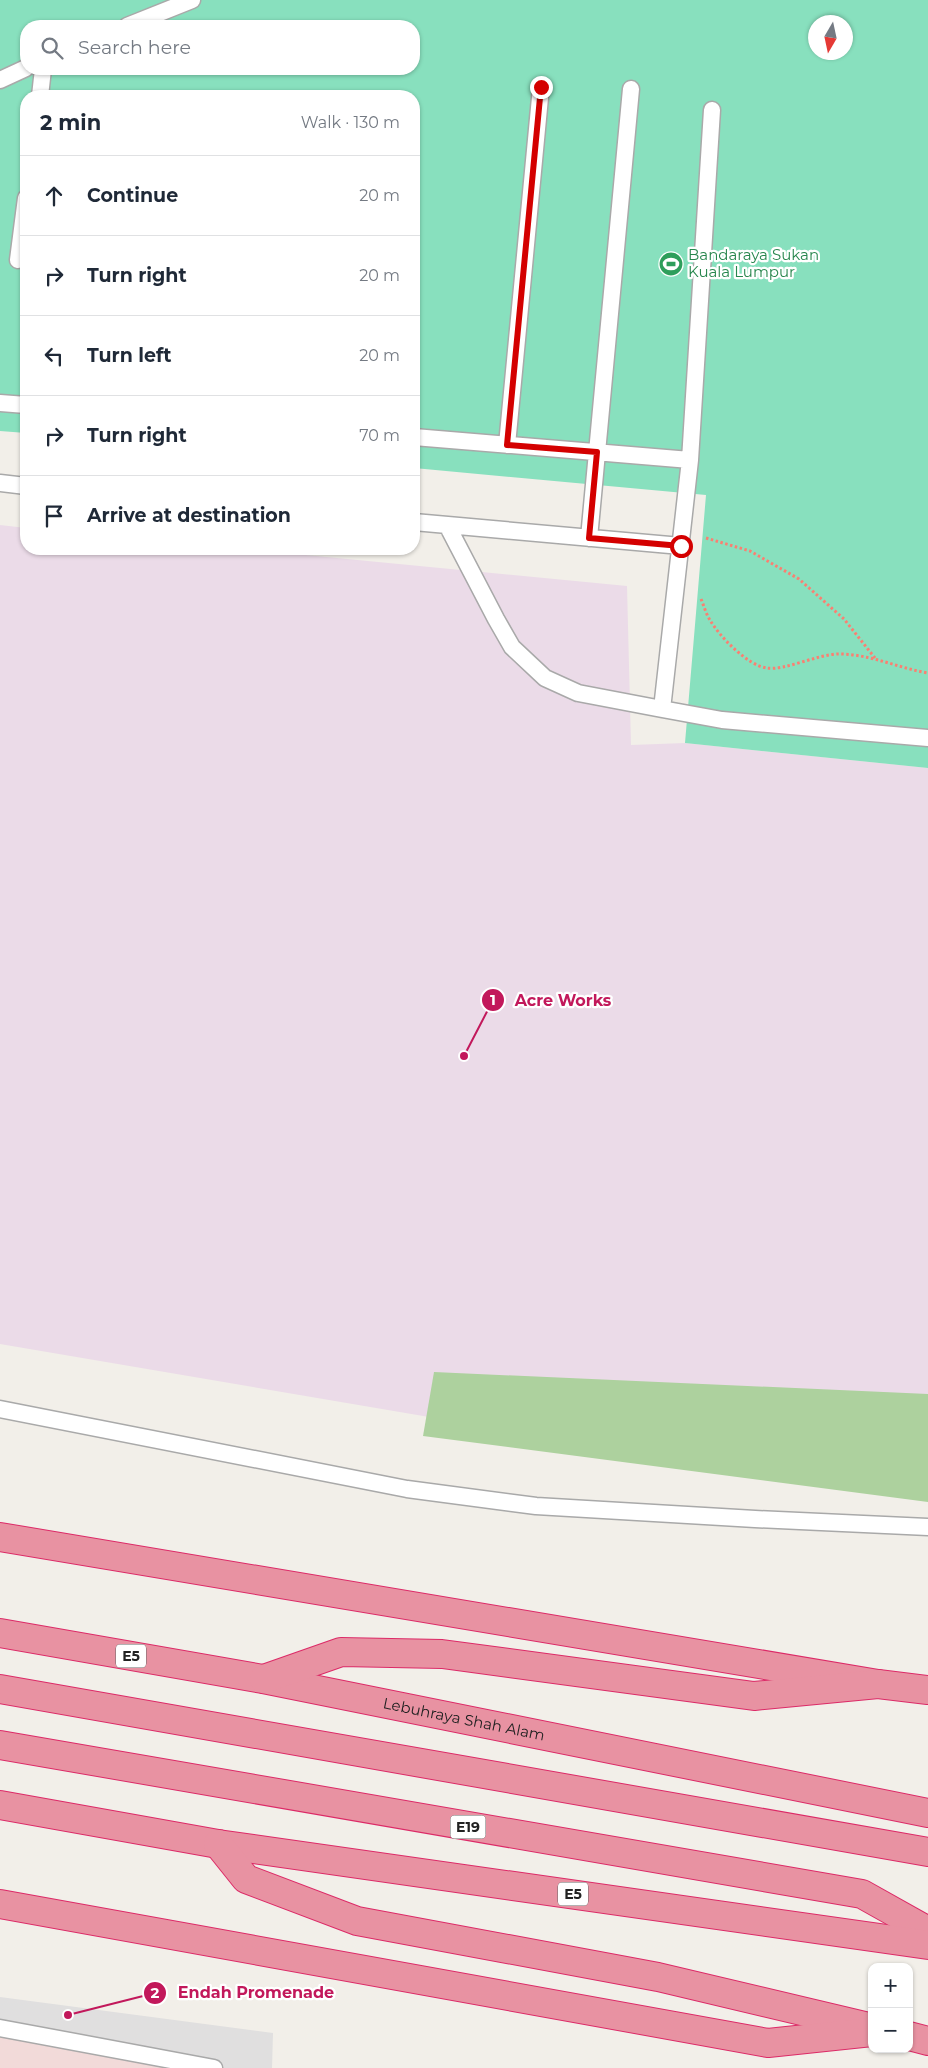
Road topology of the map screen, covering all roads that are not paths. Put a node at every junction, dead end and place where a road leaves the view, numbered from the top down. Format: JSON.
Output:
{"nodes":[{"id":1,"x":192,"y":0,"type":"edge"},
{"id":2,"x":142,"y":20,"type":"edge"},
{"id":3,"x":20,"y":71,"type":"edge"},
{"id":4,"x":42,"y":75,"type":"edge"},
{"id":5,"x":0,"y":80,"type":"edge"},
{"id":6,"x":541,"y":87,"type":"dead end"},
{"id":7,"x":631,"y":89,"type":"dead end"},
{"id":8,"x":41,"y":90,"type":"edge"},
{"id":9,"x":712,"y":110,"type":"dead end"},
{"id":10,"x":20,"y":244,"type":"edge"},
{"id":11,"x":18,"y":260,"type":"dead end"},
{"id":12,"x":0,"y":403,"type":"edge"},
{"id":13,"x":20,"y":405,"type":"edge"},
{"id":14,"x":420,"y":438,"type":"edge"},
{"id":15,"x":507,"y":445,"type":"junction"},
{"id":16,"x":597,"y":452,"type":"junction"},
{"id":17,"x":690,"y":460,"type":"junction"},
{"id":18,"x":0,"y":483,"type":"edge"},
{"id":19,"x":20,"y":485,"type":"edge"},
{"id":20,"x":420,"y":523,"type":"edge"},
{"id":21,"x":447,"y":525,"type":"junction"},
{"id":22,"x":589,"y":538,"type":"junction"},
{"id":23,"x":681,"y":546,"type":"junction"},
{"id":24,"x":662,"y":710,"type":"junction"},
{"id":25,"x":928,"y":738,"type":"edge"},
{"id":26,"x":0,"y":1408,"type":"edge"},
{"id":27,"x":928,"y":1527,"type":"edge"},
{"id":28,"x":0,"y":1537,"type":"edge"},
{"id":29,"x":0,"y":1633,"type":"edge"},
{"id":30,"x":263,"y":1679,"type":"junction"},
{"id":31,"x":878,"y":1684,"type":"junction"},
{"id":32,"x":0,"y":1689,"type":"edge"},
{"id":33,"x":928,"y":1690,"type":"edge"},
{"id":34,"x":0,"y":1745,"type":"edge"},
{"id":35,"x":0,"y":1805,"type":"edge"},
{"id":36,"x":928,"y":1813,"type":"edge"},
{"id":37,"x":218,"y":1844,"type":"junction"},
{"id":38,"x":928,"y":1852,"type":"edge"},
{"id":39,"x":0,"y":1904,"type":"edge"},
{"id":40,"x":928,"y":1931,"type":"edge"},
{"id":41,"x":928,"y":1945,"type":"edge"},
{"id":42,"x":868,"y":2026,"type":"edge"},
{"id":43,"x":0,"y":2028,"type":"edge"},
{"id":44,"x":868,"y":2032,"type":"edge"},
{"id":45,"x":913,"y":2037,"type":"edge"},
{"id":46,"x":928,"y":2041,"type":"edge"},
{"id":47,"x":214,"y":2068,"type":"edge"}],
"edges":[{"from":1,"to":2,"type":"lane"},
{"from":3,"to":5,"type":"lane"},
{"from":4,"to":8,"type":"lane"},
{"from":6,"to":15,"type":"lane"},
{"from":7,"to":16,"type":"lane"},
{"from":9,"to":17,"type":"lane"},
{"from":10,"to":11,"type":"lane"},
{"from":12,"to":13,"type":"lane"},
{"from":14,"to":15,"type":"lane"},
{"from":15,"to":16,"type":"lane"},
{"from":16,"to":17,"type":"lane"},
{"from":16,"to":22,"type":"lane"},
{"from":17,"to":23,"type":"lane"},
{"from":18,"to":19,"type":"lane"},
{"from":20,"to":21,"type":"lane"},
{"from":21,"to":22,"type":"lane"},
{"from":21,"to":24,"type":"lane"},
{"from":22,"to":23,"type":"lane"},
{"from":23,"to":24,"type":"lane"},
{"from":24,"to":25,"type":"lane"},
{"from":26,"to":27,"type":"lane"},
{"from":28,"to":31,"type":"highway"},
{"from":29,"to":30,"type":"highway","name":"Lebuhraya Shah Alam","number":"E5"},
{"from":30,"to":31,"type":"highway"},
{"from":30,"to":36,"type":"highway","name":"Lebuhraya Shah Alam","number":"E5"},
{"from":31,"to":33,"type":"highway"},
{"from":32,"to":38,"type":"highway"},
{"from":34,"to":40,"type":"highway","number":"E19"},
{"from":35,"to":37,"type":"highway","number":"E5"},
{"from":37,"to":41,"type":"highway","number":"E5"},
{"from":37,"to":42,"type":"highway"},
{"from":39,"to":44,"type":"highway"},
{"from":43,"to":47,"type":"lane"},
{"from":45,"to":46,"type":"highway"}]}
